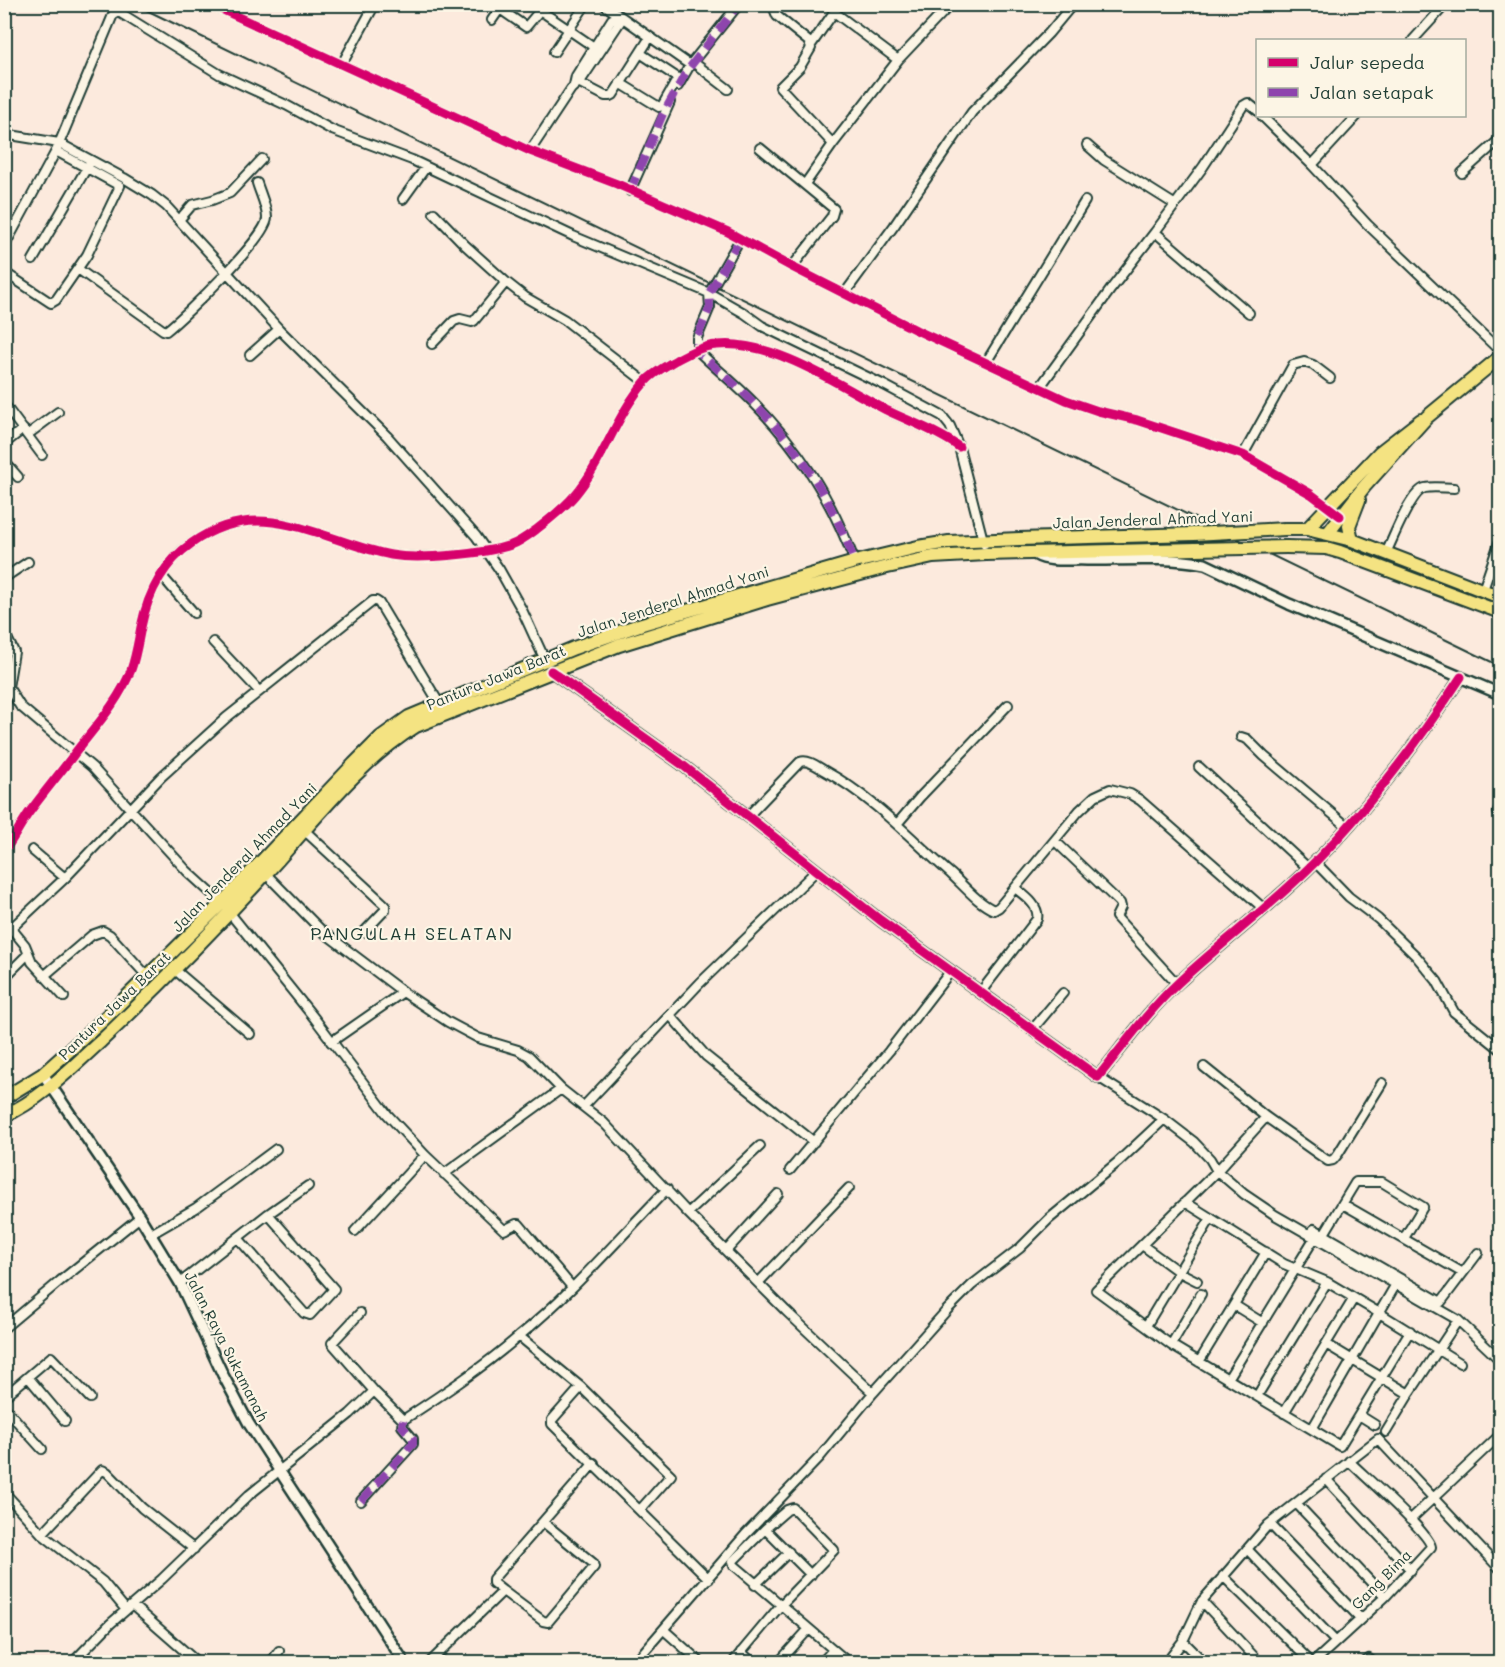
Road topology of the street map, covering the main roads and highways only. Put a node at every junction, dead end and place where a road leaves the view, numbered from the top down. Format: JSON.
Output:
{"nodes":[{"id":1,"x":1500,"y":357,"type":"edge"},
{"id":2,"x":1427,"y":417,"type":"junction"},
{"id":3,"x":1364,"y":487,"type":"junction"},
{"id":4,"x":1307,"y":529,"type":"junction"},
{"id":5,"x":1328,"y":533,"type":"junction"},
{"id":6,"x":1019,"y":539,"type":"junction"},
{"id":7,"x":1352,"y":540,"type":"junction"},
{"id":8,"x":1027,"y":552,"type":"junction"},
{"id":9,"x":1500,"y":597,"type":"edge"},
{"id":10,"x":1500,"y":612,"type":"edge"},
{"id":11,"x":548,"y":666,"type":"junction"},
{"id":12,"x":225,"y":908,"type":"junction"},
{"id":13,"x":4,"y":1098,"type":"edge"},
{"id":14,"x":4,"y":1116,"type":"edge"}],
"edges":[{"from":1,"to":2,"type":"highway"},
{"from":2,"to":3,"type":"highway"},
{"from":2,"to":4,"type":"highway"},
{"from":3,"to":5,"type":"highway"},
{"from":3,"to":7,"type":"highway"},
{"from":4,"to":5,"type":"highway","name":"Jalan Jenderal Ahmad Yani"},
{"from":4,"to":6,"type":"highway","name":"Jalan Jenderal Ahmad Yani","bridge":true},
{"from":5,"to":7,"type":"highway","name":"Jalan Jenderal Ahmad Yani"},
{"from":6,"to":8,"type":"highway"},
{"from":6,"to":11,"type":"highway","name":"Jalan Jenderal Ahmad Yani"},
{"from":7,"to":9,"type":"highway","name":"Jalan Jenderal Ahmad Yani"},
{"from":8,"to":10,"type":"highway","name":"Pantura Jawa Barat","bridge":true},
{"from":8,"to":11,"type":"highway","name":"Pantura Jawa Barat"},
{"from":11,"to":12,"type":"highway","name":"Pantura Jawa Barat"},
{"from":11,"to":12,"type":"highway","name":"Jalan Jenderal Ahmad Yani"},
{"from":12,"to":13,"type":"highway","name":"Jalan Jenderal Ahmad Yani"},
{"from":12,"to":14,"type":"highway","name":"Pantura Jawa Barat"}]}
